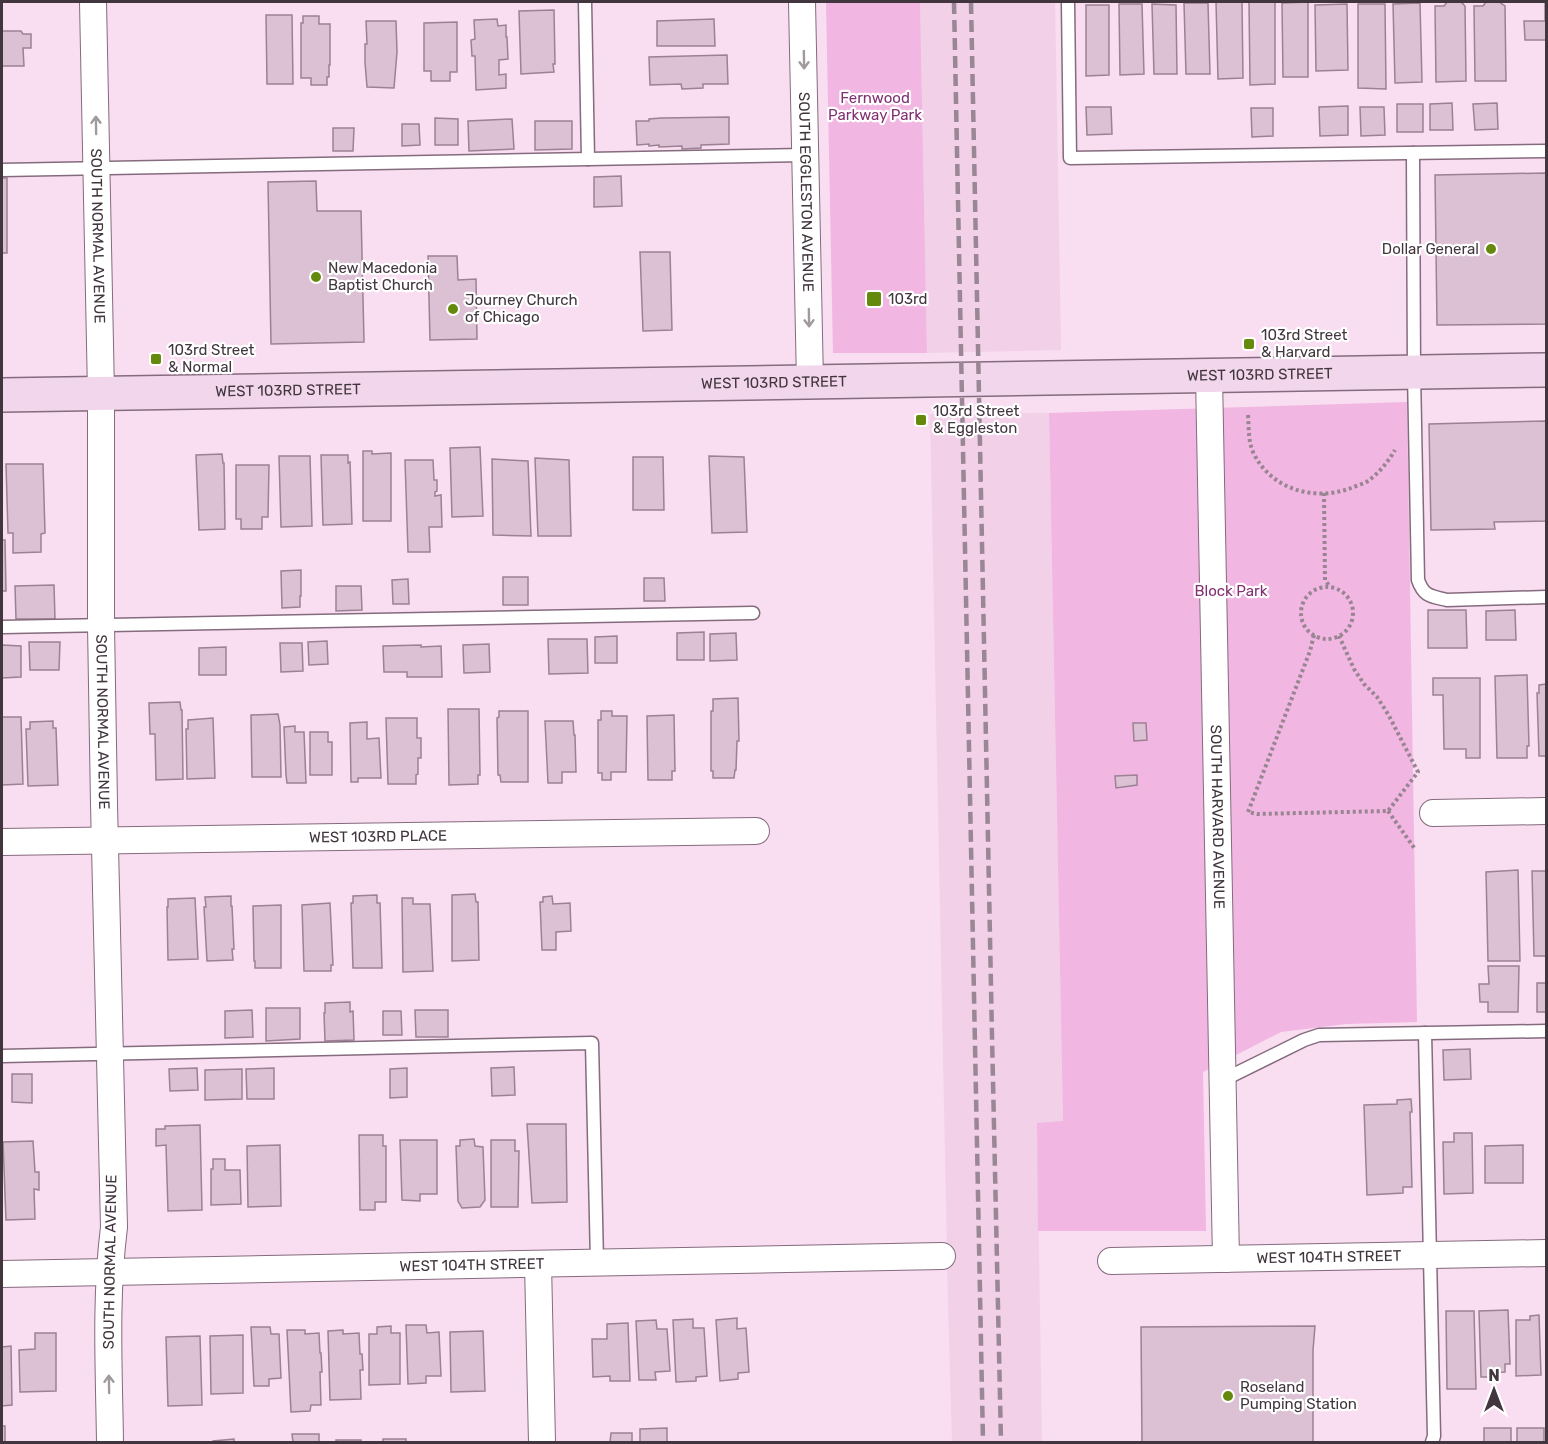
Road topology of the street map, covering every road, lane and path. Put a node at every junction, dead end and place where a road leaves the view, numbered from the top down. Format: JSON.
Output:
{"nodes":[{"id":1,"x":93,"y":2,"type":"edge"},
{"id":2,"x":585,"y":2,"type":"edge"},
{"id":3,"x":802,"y":2,"type":"edge"},
{"id":4,"x":1068,"y":2,"type":"edge"},
{"id":5,"x":1546,"y":151,"type":"edge"},
{"id":6,"x":1413,"y":153,"type":"junction"},
{"id":7,"x":806,"y":155,"type":"junction"},
{"id":8,"x":588,"y":159,"type":"junction"},
{"id":9,"x":96,"y":168,"type":"junction"},
{"id":10,"x":2,"y":170,"type":"edge"},
{"id":11,"x":1546,"y":370,"type":"edge"},
{"id":12,"x":1414,"y":373,"type":"junction"},
{"id":13,"x":1209,"y":376,"type":"junction"},
{"id":14,"x":810,"y":382,"type":"junction"},
{"id":15,"x":101,"y":393,"type":"junction"},
{"id":16,"x":2,"y":395,"type":"edge"},
{"id":17,"x":1248,"y":415,"type":"dead end"},
{"id":18,"x":1396,"y":447,"type":"dead end"},
{"id":19,"x":1324,"y":493,"type":"junction"},
{"id":20,"x":1330,"y":587,"type":"junction"},
{"id":21,"x":1546,"y":597,"type":"edge"},
{"id":22,"x":753,"y":613,"type":"dead end"},
{"id":23,"x":101,"y":625,"type":"junction"},
{"id":24,"x":2,"y":627,"type":"edge"},
{"id":25,"x":1314,"y":635,"type":"junction"},
{"id":26,"x":1339,"y":636,"type":"junction"},
{"id":27,"x":1388,"y":811,"type":"junction"},
{"id":28,"x":1546,"y":811,"type":"edge"},
{"id":29,"x":1433,"y":813,"type":"dead end"},
{"id":30,"x":756,"y":831,"type":"dead end"},
{"id":31,"x":105,"y":841,"type":"junction"},
{"id":32,"x":2,"y":842,"type":"edge"},
{"id":33,"x":1415,"y":849,"type":"dead end"},
{"id":34,"x":1546,"y":1031,"type":"edge"},
{"id":35,"x":1425,"y":1033,"type":"junction"},
{"id":36,"x":110,"y":1053,"type":"junction"},
{"id":37,"x":2,"y":1056,"type":"edge"},
{"id":38,"x":1223,"y":1080,"type":"junction"},
{"id":39,"x":1546,"y":1253,"type":"edge"},
{"id":40,"x":1430,"y":1255,"type":"junction"},
{"id":41,"x":942,"y":1256,"type":"dead end"},
{"id":42,"x":1226,"y":1259,"type":"junction"},
{"id":43,"x":1112,"y":1261,"type":"dead end"},
{"id":44,"x":597,"y":1262,"type":"junction"},
{"id":45,"x":538,"y":1264,"type":"junction"},
{"id":46,"x":109,"y":1272,"type":"junction"},
{"id":47,"x":2,"y":1274,"type":"edge"},
{"id":48,"x":110,"y":1443,"type":"edge"},
{"id":49,"x":542,"y":1443,"type":"edge"},
{"id":50,"x":1432,"y":1443,"type":"edge"}],
"edges":[{"from":9,"to":1,"type":"street","name":"SOUTH NORMAL AVENUE","one_way":true},
{"from":2,"to":8,"type":"lane"},
{"from":3,"to":7,"type":"street","name":"SOUTH EGGLESTON AVENUE","one_way":true},
{"from":4,"to":6,"type":"lane"},
{"from":5,"to":6,"type":"lane"},
{"from":6,"to":12,"type":"lane"},
{"from":7,"to":8,"type":"lane"},
{"from":7,"to":14,"type":"street","name":"SOUTH EGGLESTON AVENUE","one_way":true},
{"from":8,"to":9,"type":"lane"},
{"from":9,"to":10,"type":"lane"},
{"from":9,"to":15,"type":"street","name":"SOUTH NORMAL AVENUE"},
{"from":11,"to":12,"type":"main road","name":"WEST 103RD STREET"},
{"from":12,"to":13,"type":"main road","name":"WEST 103RD STREET"},
{"from":12,"to":21,"type":"lane"},
{"from":13,"to":14,"type":"main road","name":"WEST 103RD STREET"},
{"from":13,"to":38,"type":"street","name":"SOUTH HARVARD AVENUE"},
{"from":14,"to":15,"type":"main road","name":"WEST 103RD STREET"},
{"from":15,"to":16,"type":"main road","name":"WEST 103RD STREET"},
{"from":15,"to":23,"type":"street","name":"SOUTH NORMAL AVENUE"},
{"from":17,"to":19,"type":"path"},
{"from":18,"to":19,"type":"path"},
{"from":19,"to":20,"type":"path"},
{"from":20,"to":25,"type":"path"},
{"from":20,"to":26,"type":"path"},
{"from":22,"to":23,"type":"lane"},
{"from":23,"to":24,"type":"lane"},
{"from":23,"to":31,"type":"street","name":"SOUTH NORMAL AVENUE"},
{"from":25,"to":26,"type":"path"},
{"from":25,"to":27,"type":"path"},
{"from":26,"to":27,"type":"path"},
{"from":27,"to":33,"type":"path"},
{"from":28,"to":29,"type":"street"},
{"from":30,"to":31,"type":"street","name":"WEST 103RD PLACE"},
{"from":31,"to":32,"type":"street","name":"WEST 103RD PLACE"},
{"from":31,"to":36,"type":"street","name":"SOUTH NORMAL AVENUE"},
{"from":34,"to":35,"type":"lane"},
{"from":35,"to":38,"type":"lane"},
{"from":35,"to":40,"type":"lane"},
{"from":36,"to":37,"type":"lane"},
{"from":36,"to":44,"type":"lane"},
{"from":36,"to":46,"type":"street","name":"SOUTH NORMAL AVENUE"},
{"from":38,"to":42,"type":"street","name":"SOUTH HARVARD AVENUE"},
{"from":39,"to":40,"type":"street","name":"WEST 104TH STREET"},
{"from":40,"to":42,"type":"street","name":"WEST 104TH STREET"},
{"from":40,"to":50,"type":"lane"},
{"from":41,"to":44,"type":"street","name":"WEST 104TH STREET"},
{"from":42,"to":43,"type":"street","name":"WEST 104TH STREET"},
{"from":44,"to":45,"type":"street","name":"WEST 104TH STREET"},
{"from":45,"to":46,"type":"street","name":"WEST 104TH STREET"},
{"from":45,"to":49,"type":"street"},
{"from":46,"to":47,"type":"street","name":"WEST 104TH STREET"},
{"from":48,"to":46,"type":"street","name":"SOUTH NORMAL AVENUE","one_way":true}]}
